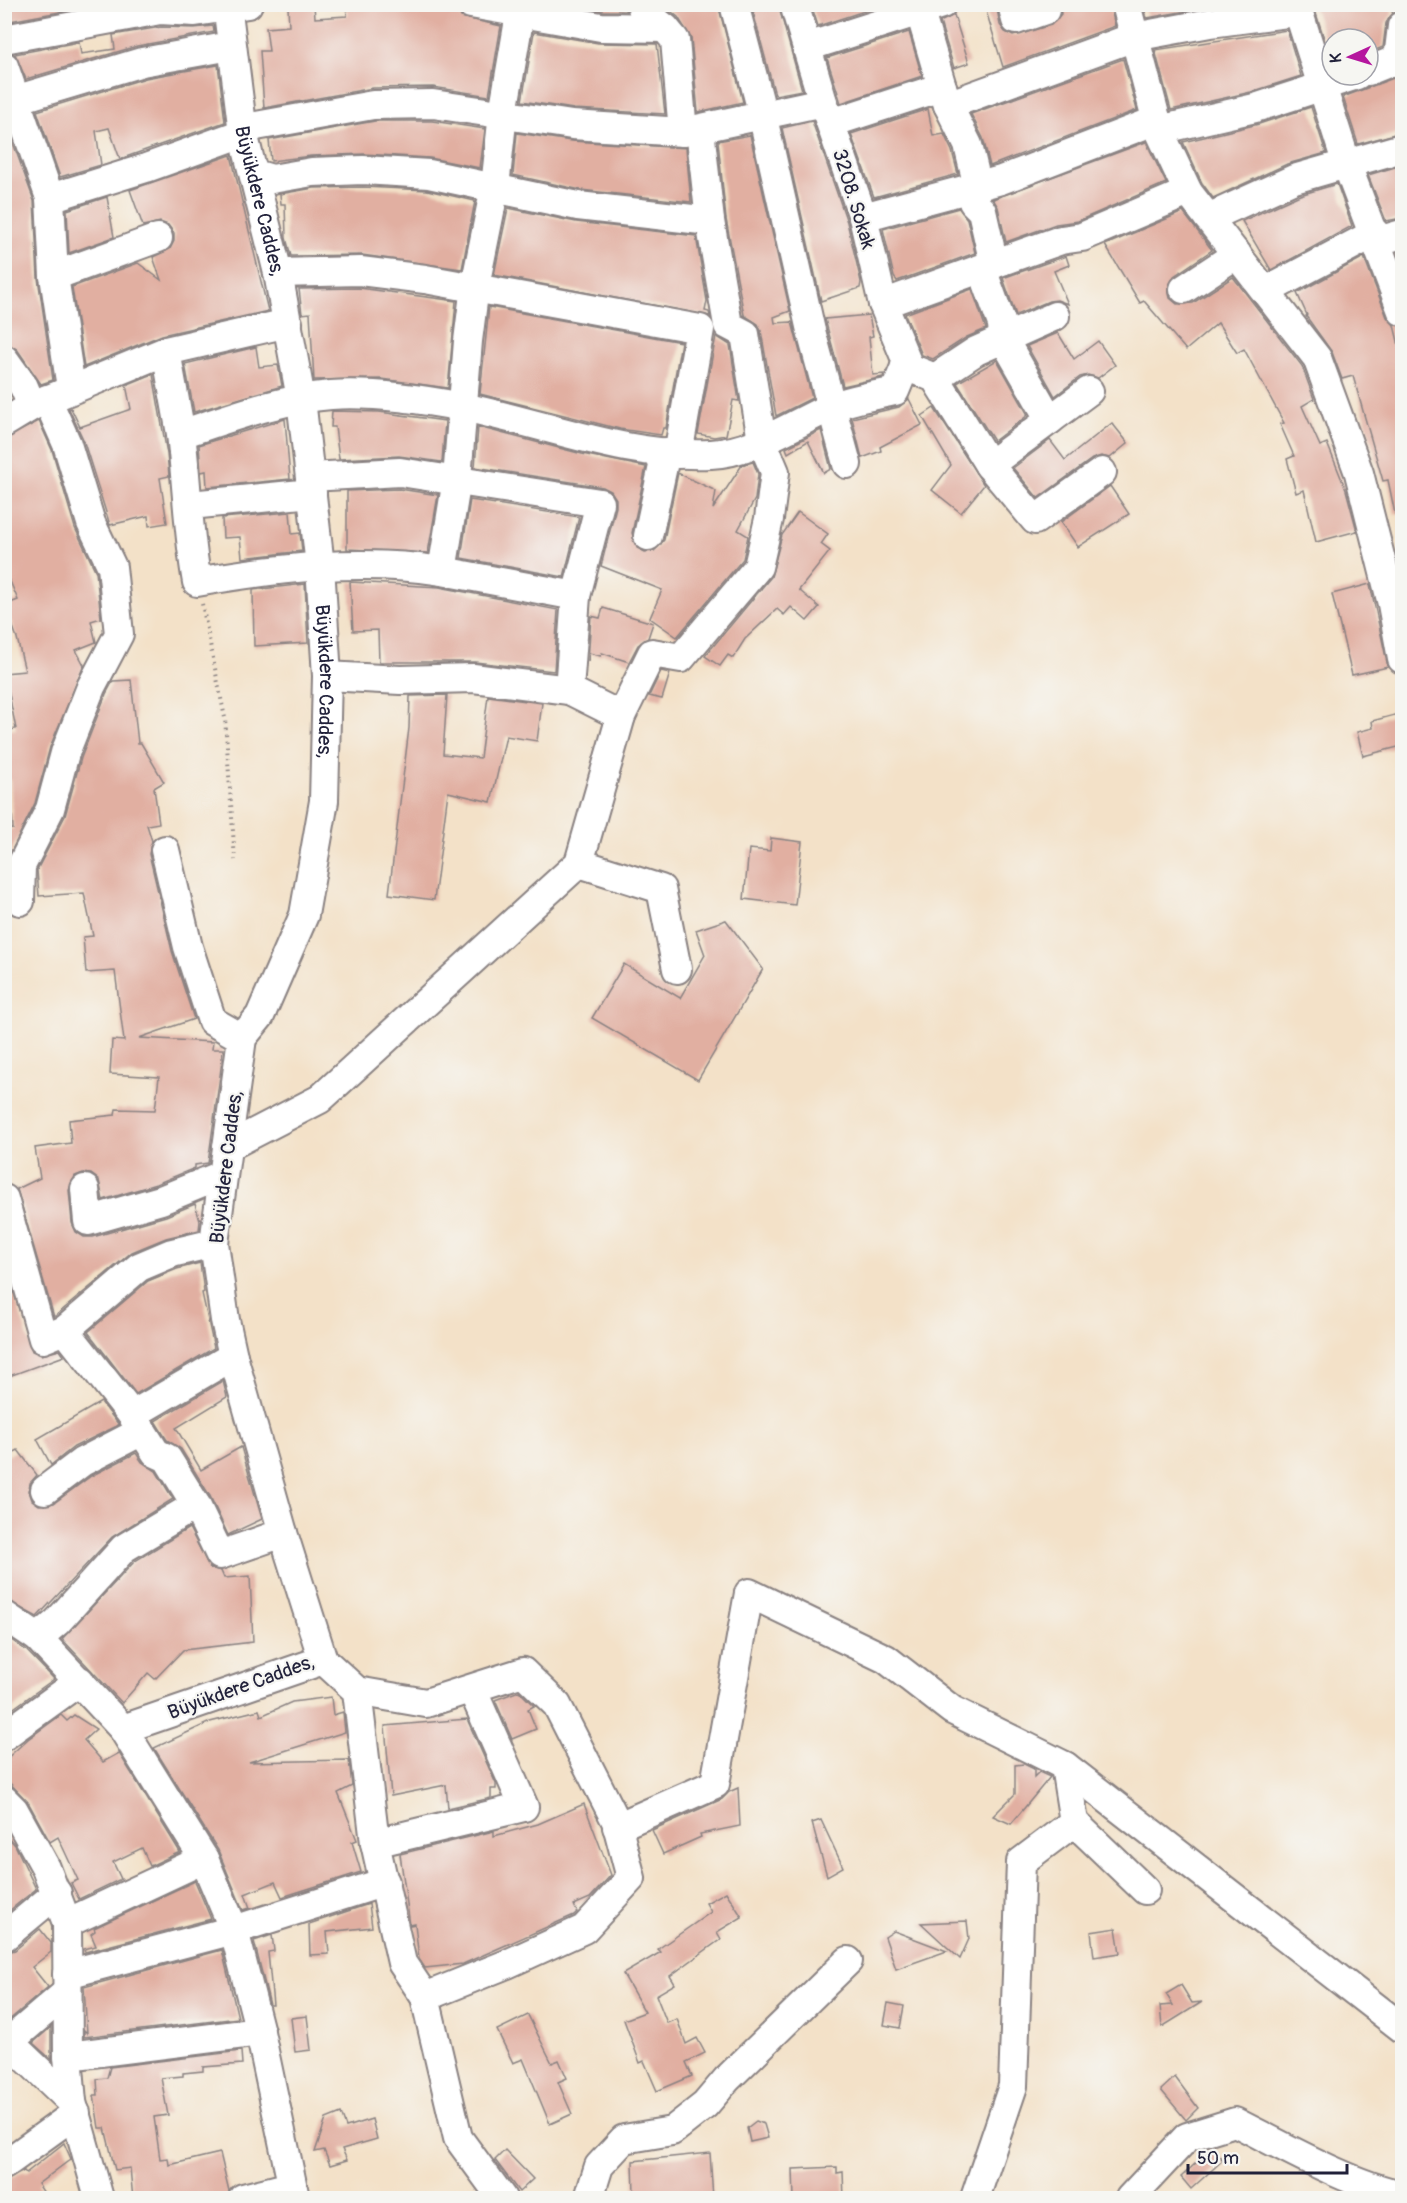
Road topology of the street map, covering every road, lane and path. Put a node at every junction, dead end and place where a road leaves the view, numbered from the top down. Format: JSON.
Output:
{"nodes":[{"id":1,"x":471,"y":4,"type":"edge"},
{"id":2,"x":641,"y":4,"type":"edge"},
{"id":3,"x":734,"y":4,"type":"edge"},
{"id":4,"x":794,"y":4,"type":"edge"},
{"id":5,"x":1012,"y":4,"type":"edge"},
{"id":6,"x":1126,"y":4,"type":"edge"},
{"id":7,"x":234,"y":6,"type":"edge"},
{"id":8,"x":931,"y":8,"type":"edge"},
{"id":9,"x":1296,"y":8,"type":"edge"},
{"id":10,"x":1045,"y":10,"type":"dead end"},
{"id":11,"x":520,"y":14,"type":"junction"},
{"id":12,"x":1402,"y":26,"type":"edge"},
{"id":13,"x":666,"y":28,"type":"junction"},
{"id":14,"x":1134,"y":37,"type":"junction"},
{"id":15,"x":4,"y":39,"type":"edge"},
{"id":16,"x":231,"y":46,"type":"junction"},
{"id":17,"x":807,"y":47,"type":"junction"},
{"id":18,"x":4,"y":66,"type":"edge"},
{"id":19,"x":1380,"y":66,"type":"edge"},
{"id":20,"x":1322,"y":88,"type":"junction"},
{"id":21,"x":945,"y":96,"type":"junction"},
{"id":22,"x":12,"y":110,"type":"edge"},
{"id":23,"x":503,"y":113,"type":"junction"},
{"id":24,"x":827,"y":113,"type":"junction"},
{"id":25,"x":763,"y":116,"type":"junction"},
{"id":26,"x":1158,"y":125,"type":"junction"},
{"id":27,"x":692,"y":130,"type":"junction"},
{"id":28,"x":243,"y":133,"type":"junction"},
{"id":29,"x":1402,"y":148,"type":"edge"},
{"id":30,"x":1347,"y":165,"type":"junction"},
{"id":31,"x":255,"y":174,"type":"junction"},
{"id":32,"x":495,"y":187,"type":"junction"},
{"id":33,"x":974,"y":189,"type":"junction"},
{"id":34,"x":1188,"y":192,"type":"junction"},
{"id":35,"x":50,"y":198,"type":"junction"},
{"id":36,"x":863,"y":217,"type":"junction"},
{"id":37,"x":1208,"y":218,"type":"junction"},
{"id":38,"x":710,"y":221,"type":"junction"},
{"id":39,"x":1385,"y":236,"type":"edge"},
{"id":40,"x":158,"y":238,"type":"dead end"},
{"id":41,"x":1237,"y":254,"type":"junction"},
{"id":42,"x":988,"y":266,"type":"junction"},
{"id":43,"x":278,"y":273,"type":"junction"},
{"id":44,"x":54,"y":276,"type":"junction"},
{"id":45,"x":475,"y":286,"type":"junction"},
{"id":46,"x":1184,"y":289,"type":"dead end"},
{"id":47,"x":1266,"y":291,"type":"junction"},
{"id":48,"x":884,"y":304,"type":"junction"},
{"id":49,"x":1402,"y":311,"type":"edge"},
{"id":50,"x":1055,"y":316,"type":"dead end"},
{"id":51,"x":288,"y":323,"type":"junction"},
{"id":52,"x":728,"y":325,"type":"junction"},
{"id":53,"x":700,"y":329,"type":"junction"},
{"id":54,"x":1003,"y":338,"type":"junction"},
{"id":55,"x":166,"y":351,"type":"junction"},
{"id":56,"x":4,"y":359,"type":"edge"},
{"id":57,"x":935,"y":378,"type":"junction"},
{"id":58,"x":900,"y":379,"type":"junction"},
{"id":59,"x":1089,"y":391,"type":"dead end"},
{"id":60,"x":50,"y":398,"type":"junction"},
{"id":61,"x":301,"y":399,"type":"junction"},
{"id":62,"x":463,"y":407,"type":"junction"},
{"id":63,"x":831,"y":407,"type":"junction"},
{"id":64,"x":1050,"y":420,"type":"junction"},
{"id":65,"x":4,"y":423,"type":"edge"},
{"id":66,"x":182,"y":434,"type":"junction"},
{"id":67,"x":762,"y":441,"type":"junction"},
{"id":68,"x":672,"y":453,"type":"junction"},
{"id":69,"x":847,"y":464,"type":"dead end"},
{"id":70,"x":989,"y":465,"type":"junction"},
{"id":71,"x":1102,"y":472,"type":"dead end"},
{"id":72,"x":457,"y":480,"type":"junction"},
{"id":73,"x":311,"y":485,"type":"junction"},
{"id":74,"x":190,"y":505,"type":"junction"},
{"id":75,"x":648,"y":536,"type":"dead end"},
{"id":76,"x":320,"y":566,"type":"junction"},
{"id":77,"x":442,"y":571,"type":"junction"},
{"id":78,"x":197,"y":582,"type":"junction"},
{"id":79,"x":576,"y":596,"type":"junction"},
{"id":80,"x":1402,"y":659,"type":"edge"},
{"id":81,"x":327,"y":676,"type":"junction"},
{"id":82,"x":569,"y":690,"type":"junction"},
{"id":83,"x":621,"y":716,"type":"junction"},
{"id":84,"x":165,"y":850,"type":"dead end"},
{"id":85,"x":234,"y":861,"type":"dead end"},
{"id":86,"x":579,"y":864,"type":"junction"},
{"id":87,"x":20,"y":901,"type":"dead end"},
{"id":88,"x":677,"y":969,"type":"dead end"},
{"id":89,"x":242,"y":1038,"type":"junction"},
{"id":90,"x":227,"y":1147,"type":"junction"},
{"id":91,"x":222,"y":1175,"type":"junction"},
{"id":92,"x":85,"y":1189,"type":"dead end"},
{"id":93,"x":4,"y":1199,"type":"edge"},
{"id":94,"x":214,"y":1243,"type":"junction"},
{"id":95,"x":65,"y":1330,"type":"junction"},
{"id":96,"x":233,"y":1356,"type":"junction"},
{"id":97,"x":137,"y":1423,"type":"junction"},
{"id":98,"x":45,"y":1490,"type":"dead end"},
{"id":99,"x":196,"y":1505,"type":"junction"},
{"id":100,"x":283,"y":1533,"type":"junction"},
{"id":101,"x":4,"y":1615,"type":"edge"},
{"id":102,"x":38,"y":1638,"type":"junction"},
{"id":103,"x":323,"y":1660,"type":"junction"},
{"id":104,"x":80,"y":1681,"type":"junction"},
{"id":105,"x":472,"y":1689,"type":"junction"},
{"id":106,"x":357,"y":1691,"type":"junction"},
{"id":107,"x":123,"y":1729,"type":"junction"},
{"id":108,"x":4,"y":1736,"type":"edge"},
{"id":109,"x":1065,"y":1766,"type":"junction"},
{"id":110,"x":8,"y":1809,"type":"edge"},
{"id":111,"x":1074,"y":1822,"type":"junction"},
{"id":112,"x":617,"y":1827,"type":"junction"},
{"id":113,"x":375,"y":1843,"type":"junction"},
{"id":114,"x":204,"y":1859,"type":"junction"},
{"id":115,"x":385,"y":1882,"type":"junction"},
{"id":116,"x":1145,"y":1890,"type":"dead end"},
{"id":117,"x":57,"y":1893,"type":"junction"},
{"id":118,"x":67,"y":1923,"type":"junction"},
{"id":119,"x":234,"y":1930,"type":"junction"},
{"id":120,"x":4,"y":1937,"type":"edge"},
{"id":121,"x":848,"y":1961,"type":"dead end"},
{"id":122,"x":67,"y":1983,"type":"junction"},
{"id":123,"x":425,"y":1997,"type":"junction"},
{"id":124,"x":1402,"y":2028,"type":"edge"},
{"id":125,"x":260,"y":2032,"type":"junction"},
{"id":126,"x":7,"y":2044,"type":"edge"},
{"id":127,"x":68,"y":2056,"type":"junction"},
{"id":128,"x":74,"y":2108,"type":"junction"},
{"id":129,"x":4,"y":2165,"type":"edge"},
{"id":130,"x":293,"y":2192,"type":"edge"},
{"id":131,"x":89,"y":2193,"type":"edge"},
{"id":132,"x":1402,"y":2195,"type":"edge"},
{"id":133,"x":243,"y":2199,"type":"edge"},
{"id":134,"x":502,"y":2199,"type":"edge"},
{"id":135,"x":589,"y":2199,"type":"edge"},
{"id":136,"x":975,"y":2199,"type":"edge"},
{"id":137,"x":1130,"y":2199,"type":"edge"}],
"edges":[{"from":1,"to":11,"type":"street"},
{"from":2,"to":13,"type":"street"},
{"from":3,"to":25,"type":"street"},
{"from":4,"to":17,"type":"street","name":"3208. Sokak"},
{"from":5,"to":10,"type":"street"},
{"from":6,"to":14,"type":"street"},
{"from":7,"to":15,"type":"street"},
{"from":7,"to":16,"type":"street","name":"Büyükdere Caddes,"},
{"from":8,"to":17,"type":"street"},
{"from":8,"to":21,"type":"street"},
{"from":9,"to":14,"type":"street"},
{"from":9,"to":20,"type":"street"},
{"from":11,"to":13,"type":"street"},
{"from":11,"to":23,"type":"street"},
{"from":12,"to":19,"type":"street"},
{"from":13,"to":27,"type":"street"},
{"from":14,"to":21,"type":"street"},
{"from":14,"to":26,"type":"street"},
{"from":16,"to":22,"type":"street"},
{"from":16,"to":28,"type":"street","name":"Büyükdere Caddes,"},
{"from":17,"to":24,"type":"street","name":"3208. Sokak"},
{"from":18,"to":22,"type":"street"},
{"from":20,"to":26,"type":"street"},
{"from":20,"to":30,"type":"street"},
{"from":21,"to":24,"type":"street"},
{"from":21,"to":33,"type":"street"},
{"from":22,"to":35,"type":"street"},
{"from":23,"to":27,"type":"street"},
{"from":23,"to":28,"type":"street"},
{"from":23,"to":32,"type":"street"},
{"from":24,"to":25,"type":"street"},
{"from":24,"to":36,"type":"street","name":"3208. Sokak"},
{"from":25,"to":27,"type":"street"},
{"from":25,"to":63,"type":"street"},
{"from":26,"to":33,"type":"street"},
{"from":26,"to":34,"type":"street"},
{"from":27,"to":38,"type":"street"},
{"from":28,"to":31,"type":"street","name":"Büyükdere Caddes,"},
{"from":28,"to":35,"type":"street"},
{"from":29,"to":30,"type":"street"},
{"from":30,"to":37,"type":"street"},
{"from":30,"to":39,"type":"street"},
{"from":31,"to":32,"type":"street"},
{"from":31,"to":43,"type":"street","name":"Büyükdere Caddes,"},
{"from":32,"to":38,"type":"street"},
{"from":32,"to":45,"type":"street"},
{"from":33,"to":36,"type":"street"},
{"from":33,"to":42,"type":"street"},
{"from":34,"to":37,"type":"street"},
{"from":34,"to":42,"type":"street"},
{"from":35,"to":44,"type":"street"},
{"from":36,"to":48,"type":"street","name":"3208. Sokak"},
{"from":37,"to":41,"type":"street"},
{"from":38,"to":52,"type":"street"},
{"from":39,"to":47,"type":"street"},
{"from":39,"to":49,"type":"street"},
{"from":40,"to":44,"type":"street"},
{"from":41,"to":46,"type":"street"},
{"from":41,"to":47,"type":"street"},
{"from":42,"to":48,"type":"street"},
{"from":42,"to":54,"type":"street"},
{"from":43,"to":45,"type":"street"},
{"from":43,"to":51,"type":"street","name":"Büyükdere Caddes,"},
{"from":44,"to":60,"type":"street"},
{"from":45,"to":53,"type":"street"},
{"from":45,"to":62,"type":"street"},
{"from":47,"to":80,"type":"street"},
{"from":48,"to":58,"type":"street","name":"3208. Sokak"},
{"from":50,"to":54,"type":"street"},
{"from":51,"to":55,"type":"street"},
{"from":51,"to":61,"type":"street","name":"Büyükdere Caddes,"},
{"from":52,"to":53,"type":"street"},
{"from":52,"to":67,"type":"street"},
{"from":53,"to":68,"type":"street"},
{"from":54,"to":57,"type":"street"},
{"from":54,"to":64,"type":"street"},
{"from":55,"to":60,"type":"street"},
{"from":55,"to":66,"type":"street"},
{"from":56,"to":60,"type":"street"},
{"from":57,"to":58,"type":"street"},
{"from":57,"to":70,"type":"street"},
{"from":58,"to":63,"type":"street"},
{"from":59,"to":64,"type":"street"},
{"from":60,"to":65,"type":"street"},
{"from":60,"to":87,"type":"street"},
{"from":61,"to":62,"type":"street"},
{"from":61,"to":66,"type":"street"},
{"from":61,"to":73,"type":"street","name":"Büyükdere Caddes,"},
{"from":62,"to":68,"type":"street"},
{"from":62,"to":72,"type":"street"},
{"from":63,"to":67,"type":"street"},
{"from":63,"to":69,"type":"street"},
{"from":64,"to":70,"type":"street"},
{"from":66,"to":74,"type":"street"},
{"from":67,"to":68,"type":"street"},
{"from":67,"to":83,"type":"street"},
{"from":68,"to":75,"type":"street"},
{"from":70,"to":71,"type":"street"},
{"from":72,"to":73,"type":"street"},
{"from":72,"to":77,"type":"street"},
{"from":72,"to":79,"type":"street"},
{"from":73,"to":74,"type":"street"},
{"from":73,"to":76,"type":"street","name":"Büyükdere Caddes,"},
{"from":74,"to":78,"type":"street"},
{"from":76,"to":77,"type":"street"},
{"from":76,"to":78,"type":"street"},
{"from":76,"to":81,"type":"street","name":"Büyükdere Caddes,"},
{"from":77,"to":79,"type":"street"},
{"from":78,"to":85,"type":"path"},
{"from":79,"to":82,"type":"street"},
{"from":81,"to":82,"type":"street"},
{"from":81,"to":89,"type":"street","name":"Büyükdere Caddes,"},
{"from":82,"to":83,"type":"street"},
{"from":83,"to":86,"type":"street"},
{"from":84,"to":89,"type":"street"},
{"from":86,"to":88,"type":"street"},
{"from":86,"to":90,"type":"street"},
{"from":89,"to":90,"type":"street","name":"Büyükdere Caddes,"},
{"from":90,"to":91,"type":"street","name":"Büyükdere Caddes,"},
{"from":91,"to":92,"type":"street"},
{"from":91,"to":94,"type":"street","name":"Büyükdere Caddes,"},
{"from":93,"to":95,"type":"street"},
{"from":94,"to":95,"type":"street"},
{"from":94,"to":96,"type":"street","name":"Büyükdere Caddes,"},
{"from":95,"to":97,"type":"street"},
{"from":96,"to":97,"type":"street"},
{"from":96,"to":100,"type":"street","name":"Büyükdere Caddes,"},
{"from":97,"to":98,"type":"street"},
{"from":97,"to":99,"type":"street"},
{"from":99,"to":100,"type":"street"},
{"from":99,"to":102,"type":"street"},
{"from":100,"to":103,"type":"street","name":"Büyükdere Caddes,"},
{"from":101,"to":102,"type":"street"},
{"from":102,"to":104,"type":"street"},
{"from":103,"to":106,"type":"street"},
{"from":103,"to":107,"type":"street","name":"Büyükdere Caddes,"},
{"from":104,"to":107,"type":"street"},
{"from":104,"to":108,"type":"street"},
{"from":105,"to":106,"type":"street"},
{"from":105,"to":112,"type":"street"},
{"from":105,"to":113,"type":"street"},
{"from":106,"to":113,"type":"street"},
{"from":107,"to":114,"type":"street"},
{"from":109,"to":111,"type":"street"},
{"from":109,"to":112,"type":"street"},
{"from":109,"to":124,"type":"street"},
{"from":110,"to":117,"type":"street"},
{"from":111,"to":116,"type":"street"},
{"from":111,"to":136,"type":"street"},
{"from":112,"to":123,"type":"street"},
{"from":113,"to":115,"type":"street"},
{"from":114,"to":118,"type":"street"},
{"from":114,"to":119,"type":"street"},
{"from":115,"to":119,"type":"street"},
{"from":115,"to":123,"type":"street"},
{"from":117,"to":118,"type":"street"},
{"from":117,"to":120,"type":"street"},
{"from":118,"to":122,"type":"street"},
{"from":119,"to":122,"type":"street"},
{"from":119,"to":125,"type":"street"},
{"from":121,"to":135,"type":"street"},
{"from":122,"to":126,"type":"street"},
{"from":122,"to":127,"type":"street"},
{"from":123,"to":134,"type":"street"},
{"from":125,"to":127,"type":"street"},
{"from":125,"to":130,"type":"street"},
{"from":126,"to":128,"type":"street"},
{"from":127,"to":128,"type":"street"},
{"from":128,"to":129,"type":"street"},
{"from":128,"to":131,"type":"street"},
{"from":130,"to":133,"type":"street"},
{"from":132,"to":137,"type":"street"}]}
